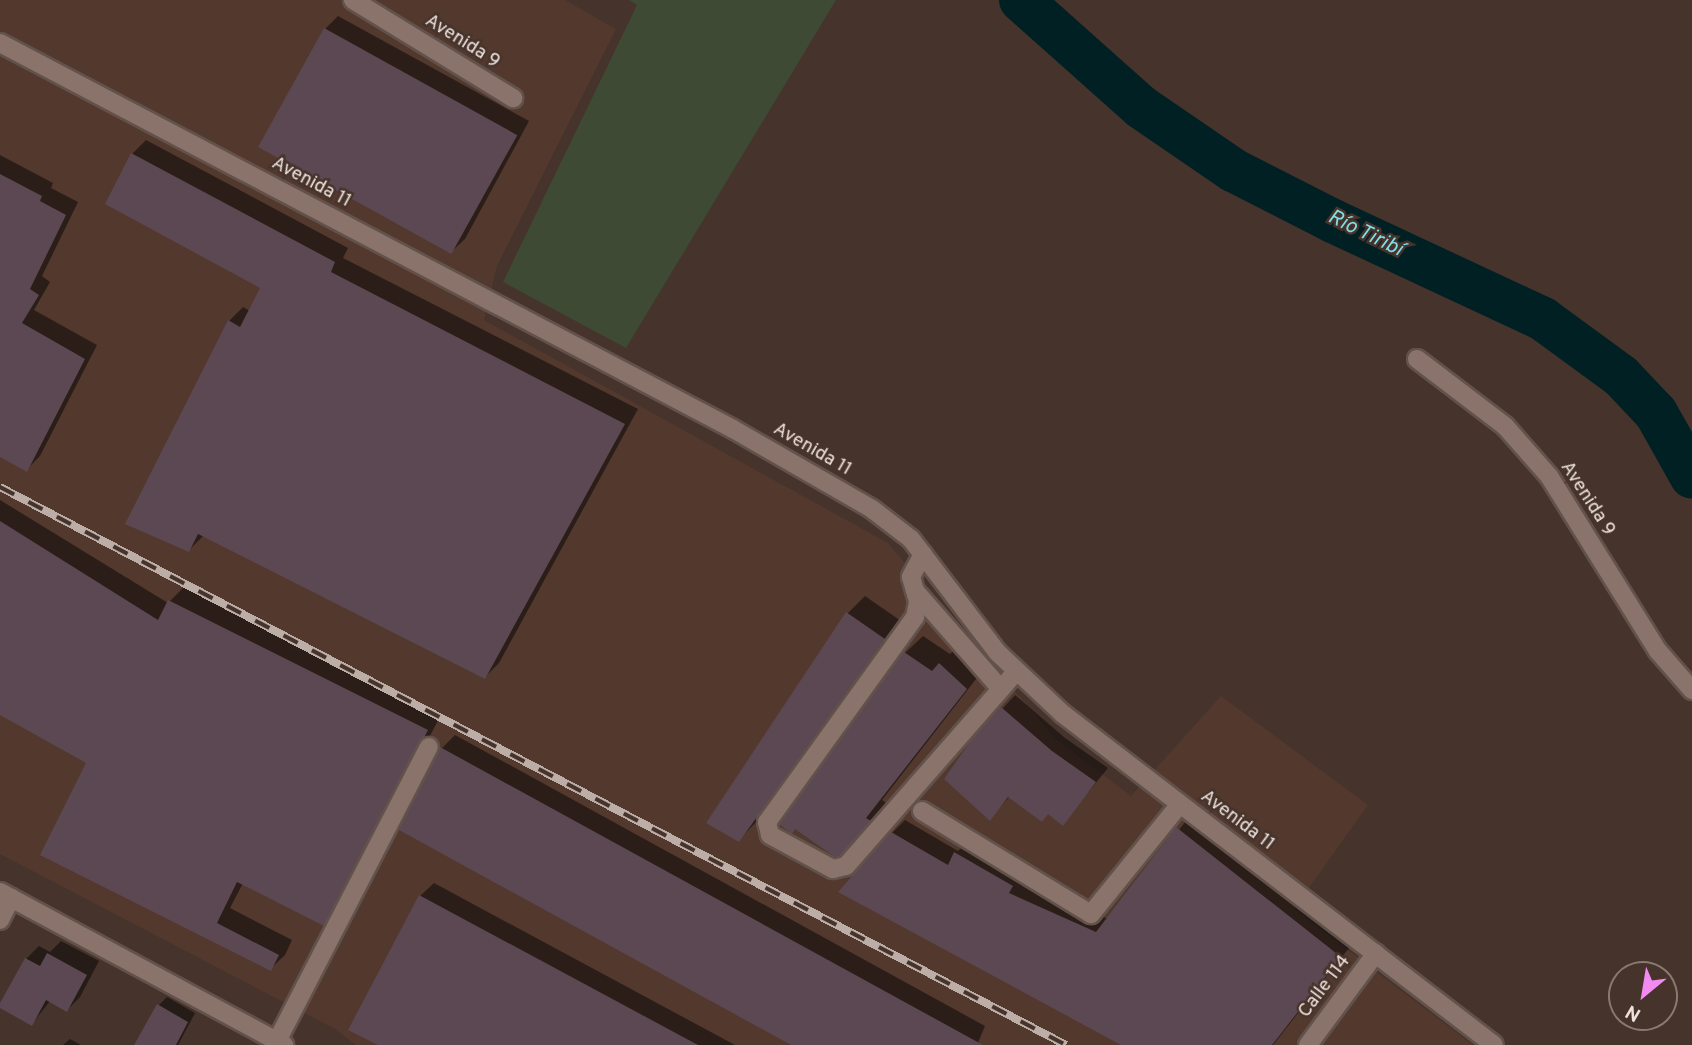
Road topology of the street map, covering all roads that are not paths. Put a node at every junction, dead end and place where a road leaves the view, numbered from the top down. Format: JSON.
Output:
{"nodes":[{"id":1,"x":353,"y":0,"type":"edge"},
{"id":2,"x":0,"y":43,"type":"edge"},
{"id":3,"x":513,"y":98,"type":"dead end"},
{"id":4,"x":1417,"y":359,"type":"dead end"},
{"id":5,"x":923,"y":554,"type":"junction"},
{"id":6,"x":916,"y":592,"type":"junction"},
{"id":7,"x":1016,"y":672,"type":"junction"},
{"id":8,"x":1001,"y":689,"type":"junction"},
{"id":9,"x":1692,"y":690,"type":"edge"},
{"id":10,"x":429,"y":747,"type":"dead end"},
{"id":11,"x":1180,"y":804,"type":"junction"},
{"id":12,"x":922,"y":811,"type":"dead end"},
{"id":13,"x":6,"y":895,"type":"edge"},
{"id":14,"x":0,"y":920,"type":"edge"},
{"id":15,"x":1376,"y":953,"type":"junction"},
{"id":16,"x":281,"y":1043,"type":"edge"},
{"id":17,"x":1308,"y":1045,"type":"edge"},
{"id":18,"x":1494,"y":1045,"type":"edge"}],
"edges":[{"from":1,"to":3,"type":"street","name":"Avenida 9"},
{"from":2,"to":5,"type":"street","name":"Avenida 11"},
{"from":4,"to":9,"type":"street","name":"Avenida 9"},
{"from":5,"to":6,"type":"street"},
{"from":5,"to":7,"type":"street","name":"Avenida 11"},
{"from":6,"to":8,"type":"street"},
{"from":6,"to":8,"type":"street"},
{"from":7,"to":8,"type":"street"},
{"from":7,"to":11,"type":"street","name":"Avenida 11"},
{"from":10,"to":16,"type":"street"},
{"from":11,"to":12,"type":"street"},
{"from":11,"to":15,"type":"street","name":"Avenida 11"},
{"from":13,"to":14,"type":"street"},
{"from":13,"to":16,"type":"street"},
{"from":15,"to":17,"type":"street","name":"Calle 114"},
{"from":15,"to":18,"type":"street","name":"Avenida 11"}]}
